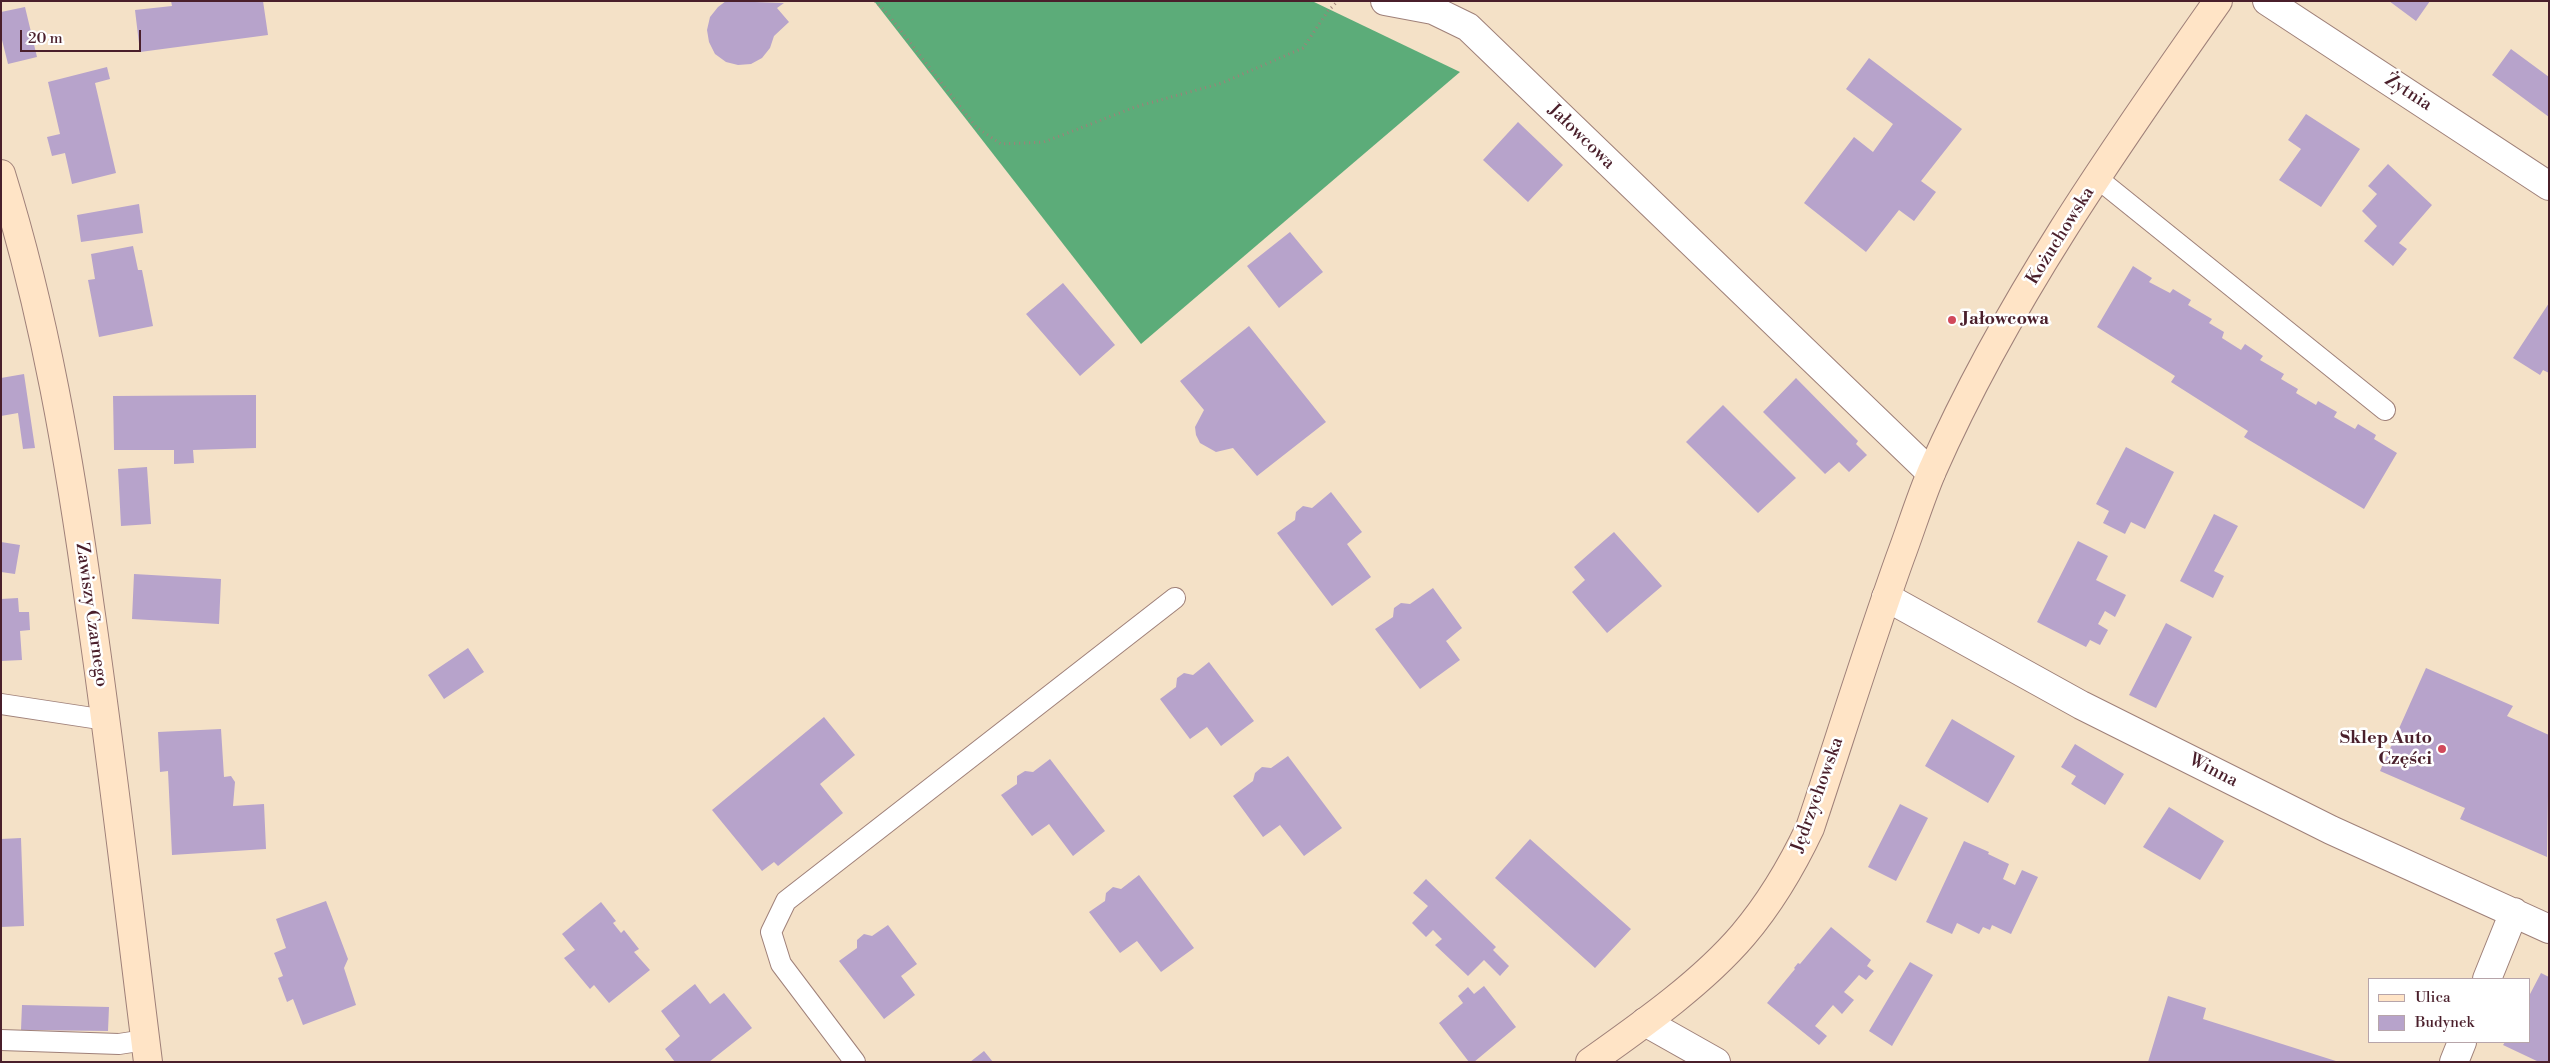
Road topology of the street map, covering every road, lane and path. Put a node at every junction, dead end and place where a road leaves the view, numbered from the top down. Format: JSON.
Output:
{"nodes":[{"id":1,"x":875,"y":1,"type":"edge"},
{"id":2,"x":1338,"y":1,"type":"edge"},
{"id":3,"x":1385,"y":1,"type":"edge"},
{"id":4,"x":2218,"y":1,"type":"edge"},
{"id":5,"x":2267,"y":1,"type":"edge"},
{"id":6,"x":1,"y":174,"type":"edge"},
{"id":7,"x":2097,"y":178,"type":"junction"},
{"id":8,"x":2549,"y":186,"type":"edge"},
{"id":9,"x":2385,"y":410,"type":"dead end"},
{"id":10,"x":1931,"y":473,"type":"junction"},
{"id":11,"x":1886,"y":597,"type":"junction"},
{"id":12,"x":1174,"y":598,"type":"dead end"},
{"id":13,"x":1,"y":704,"type":"edge"},
{"id":14,"x":106,"y":720,"type":"junction"},
{"id":15,"x":2514,"y":912,"type":"junction"},
{"id":16,"x":2549,"y":929,"type":"edge"},
{"id":17,"x":2487,"y":978,"type":"edge"},
{"id":18,"x":1645,"y":1022,"type":"junction"},
{"id":19,"x":1,"y":1040,"type":"edge"},
{"id":20,"x":2462,"y":1043,"type":"edge"},
{"id":21,"x":146,"y":1051,"type":"edge"},
{"id":22,"x":855,"y":1062,"type":"edge"},
{"id":23,"x":1590,"y":1062,"type":"edge"},
{"id":24,"x":1716,"y":1062,"type":"edge"},
{"id":25,"x":2454,"y":1062,"type":"edge"}],
"edges":[{"from":1,"to":2,"type":"path"},
{"from":3,"to":10,"type":"street","name":"Jałowcowa"},
{"from":4,"to":7,"type":"main road","name":"Kożuchowska"},
{"from":5,"to":8,"type":"street","name":"Żytnia"},
{"from":6,"to":14,"type":"main road","name":"Zawiszy Czarnego"},
{"from":7,"to":9,"type":"lane"},
{"from":7,"to":10,"type":"main road","name":"Kożuchowska"},
{"from":10,"to":11,"type":"main road","name":"Kożuchowska"},
{"from":11,"to":15,"type":"street","name":"Winna"},
{"from":11,"to":18,"type":"main road","name":"Jędrzychowska"},
{"from":12,"to":22,"type":"lane"},
{"from":13,"to":14,"type":"lane"},
{"from":14,"to":21,"type":"main road","name":"Zawiszy Czarnego"},
{"from":15,"to":16,"type":"street","name":"Winna"},
{"from":15,"to":17,"type":"street"},
{"from":18,"to":23,"type":"main road","name":"Jędrzychowska"},
{"from":18,"to":24,"type":"street"},
{"from":19,"to":21,"type":"lane"},
{"from":20,"to":25,"type":"street"}]}
